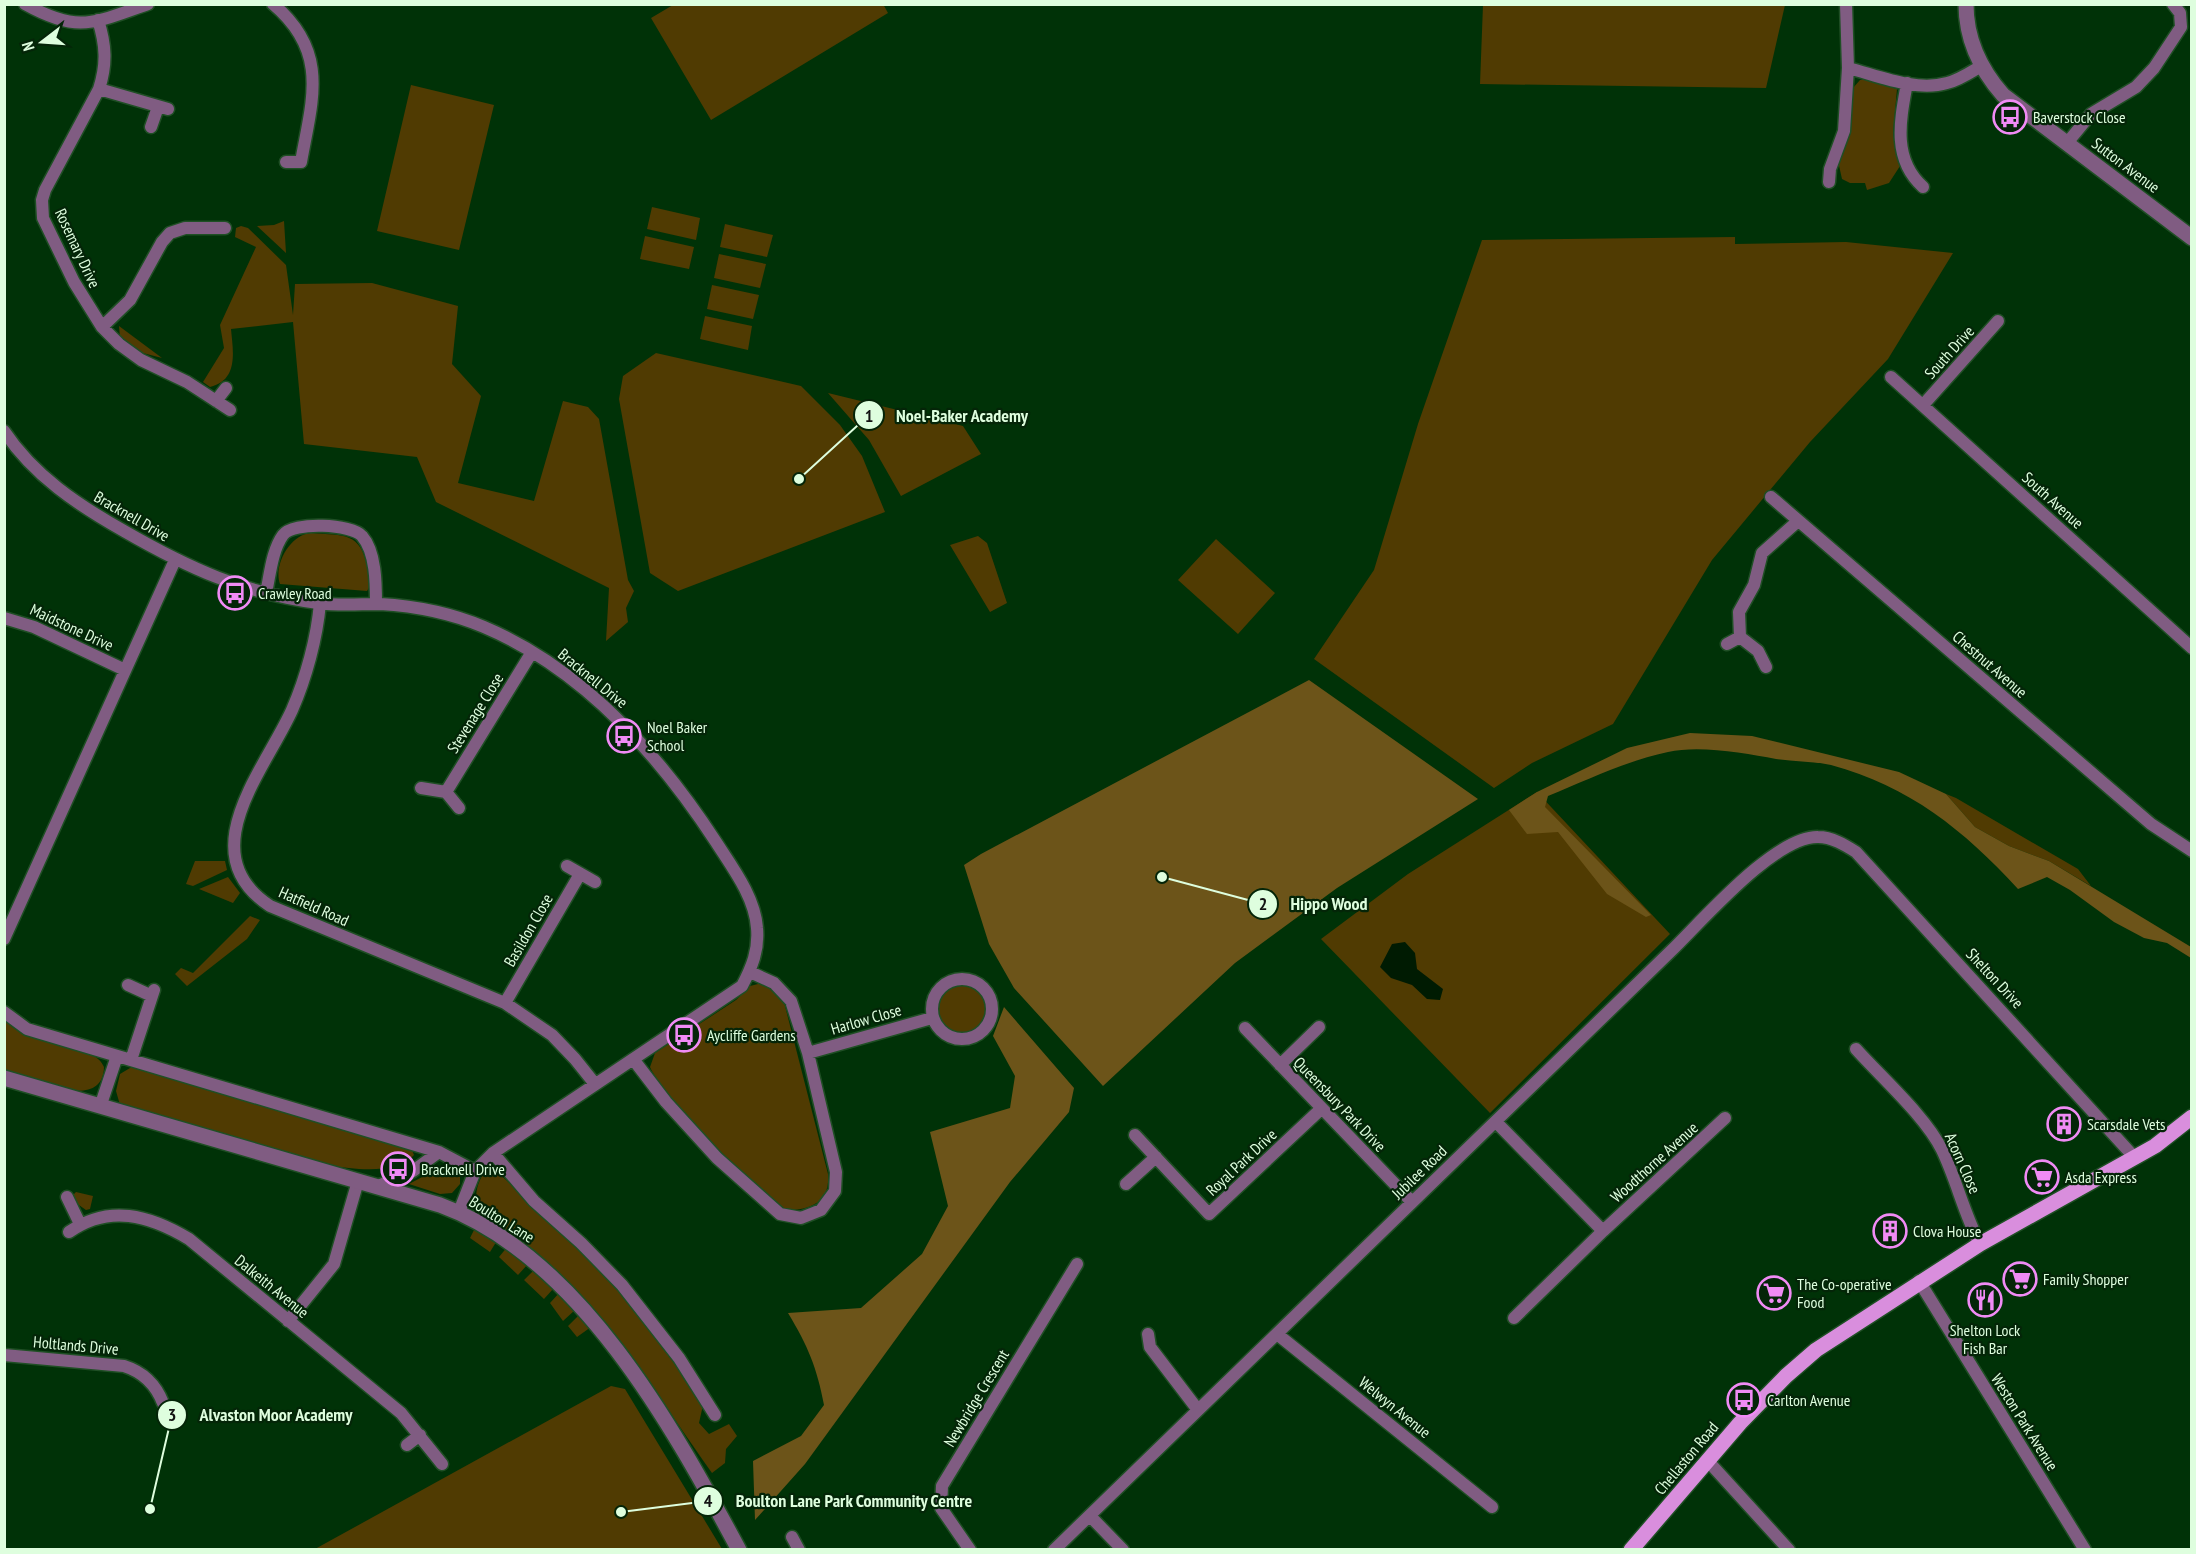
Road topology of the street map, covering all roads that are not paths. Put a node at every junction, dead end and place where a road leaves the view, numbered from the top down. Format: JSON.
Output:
{"nodes":[{"id":1,"x":25,"y":4,"type":"edge"},
{"id":2,"x":148,"y":4,"type":"edge"},
{"id":3,"x":273,"y":4,"type":"edge"},
{"id":4,"x":1846,"y":4,"type":"edge"},
{"id":5,"x":1966,"y":4,"type":"edge"},
{"id":6,"x":2173,"y":4,"type":"edge"},
{"id":7,"x":98,"y":20,"type":"junction"},
{"id":8,"x":1981,"y":66,"type":"junction"},
{"id":9,"x":1848,"y":68,"type":"junction"},
{"id":10,"x":1907,"y":83,"type":"junction"},
{"id":11,"x":99,"y":89,"type":"junction"},
{"id":12,"x":151,"y":128,"type":"dead end"},
{"id":13,"x":2067,"y":143,"type":"junction"},
{"id":14,"x":286,"y":162,"type":"dead end"},
{"id":15,"x":1829,"y":182,"type":"dead end"},
{"id":16,"x":1923,"y":188,"type":"dead end"},
{"id":17,"x":225,"y":228,"type":"dead end"},
{"id":18,"x":2192,"y":238,"type":"edge"},
{"id":19,"x":1998,"y":321,"type":"dead end"},
{"id":20,"x":102,"y":327,"type":"junction"},
{"id":21,"x":1891,"y":377,"type":"dead end"},
{"id":22,"x":226,"y":388,"type":"dead end"},
{"id":23,"x":216,"y":400,"type":"junction"},
{"id":24,"x":1924,"y":404,"type":"junction"},
{"id":25,"x":230,"y":411,"type":"dead end"},
{"id":26,"x":4,"y":431,"type":"edge"},
{"id":27,"x":1771,"y":497,"type":"dead end"},
{"id":28,"x":1798,"y":521,"type":"junction"},
{"id":29,"x":175,"y":560,"type":"junction"},
{"id":30,"x":266,"y":593,"type":"junction"},
{"id":31,"x":320,"y":603,"type":"junction"},
{"id":32,"x":376,"y":604,"type":"junction"},
{"id":33,"x":4,"y":618,"type":"edge"},
{"id":34,"x":1740,"y":637,"type":"junction"},
{"id":35,"x":1727,"y":644,"type":"dead end"},
{"id":36,"x":2192,"y":648,"type":"edge"},
{"id":37,"x":532,"y":652,"type":"junction"},
{"id":38,"x":1766,"y":667,"type":"dead end"},
{"id":39,"x":125,"y":670,"type":"junction"},
{"id":40,"x":421,"y":788,"type":"dead end"},
{"id":41,"x":446,"y":792,"type":"junction"},
{"id":42,"x":459,"y":808,"type":"dead end"},
{"id":43,"x":1819,"y":837,"type":"joint"},
{"id":44,"x":2192,"y":851,"type":"edge"},
{"id":45,"x":567,"y":866,"type":"dead end"},
{"id":46,"x":580,"y":874,"type":"junction"},
{"id":47,"x":595,"y":882,"type":"dead end"},
{"id":48,"x":4,"y":939,"type":"edge"},
{"id":49,"x":750,"y":972,"type":"junction"},
{"id":50,"x":128,"y":985,"type":"dead end"},
{"id":51,"x":505,"y":1003,"type":"junction"},
{"id":52,"x":4,"y":1012,"type":"edge"},
{"id":53,"x":932,"y":1018,"type":"junction"},
{"id":54,"x":1245,"y":1028,"type":"dead end"},
{"id":55,"x":1319,"y":1028,"type":"dead end"},
{"id":56,"x":1856,"y":1049,"type":"dead end"},
{"id":57,"x":808,"y":1053,"type":"junction"},
{"id":58,"x":117,"y":1056,"type":"junction"},
{"id":59,"x":633,"y":1059,"type":"junction"},
{"id":60,"x":131,"y":1060,"type":"junction"},
{"id":61,"x":1280,"y":1065,"type":"junction"},
{"id":62,"x":4,"y":1078,"type":"edge"},
{"id":63,"x":595,"y":1084,"type":"junction"},
{"id":64,"x":100,"y":1107,"type":"junction"},
{"id":65,"x":1321,"y":1109,"type":"junction"},
{"id":66,"x":2192,"y":1117,"type":"edge"},
{"id":67,"x":1725,"y":1118,"type":"dead end"},
{"id":68,"x":1496,"y":1122,"type":"junction"},
{"id":69,"x":1135,"y":1135,"type":"dead end"},
{"id":70,"x":439,"y":1152,"type":"junction"},
{"id":71,"x":493,"y":1153,"type":"junction"},
{"id":72,"x":1156,"y":1157,"type":"junction"},
{"id":73,"x":2135,"y":1158,"type":"junction"},
{"id":74,"x":475,"y":1171,"type":"junction"},
{"id":75,"x":358,"y":1181,"type":"junction"},
{"id":76,"x":1126,"y":1184,"type":"dead end"},
{"id":77,"x":376,"y":1187,"type":"junction"},
{"id":78,"x":67,"y":1197,"type":"dead end"},
{"id":79,"x":1412,"y":1202,"type":"junction"},
{"id":80,"x":459,"y":1212,"type":"junction"},
{"id":81,"x":80,"y":1224,"type":"junction"},
{"id":82,"x":1603,"y":1231,"type":"junction"},
{"id":83,"x":69,"y":1232,"type":"dead end"},
{"id":84,"x":1980,"y":1244,"type":"junction"},
{"id":85,"x":1077,"y":1264,"type":"dead end"},
{"id":86,"x":1919,"y":1281,"type":"junction"},
{"id":87,"x":1514,"y":1318,"type":"dead end"},
{"id":88,"x":288,"y":1321,"type":"junction"},
{"id":89,"x":1148,"y":1334,"type":"dead end"},
{"id":90,"x":1277,"y":1334,"type":"junction"},
{"id":91,"x":4,"y":1355,"type":"edge"},
{"id":92,"x":163,"y":1403,"type":"dead end"},
{"id":93,"x":1198,"y":1410,"type":"junction"},
{"id":94,"x":716,"y":1415,"type":"dead end"},
{"id":95,"x":420,"y":1435,"type":"junction"},
{"id":96,"x":407,"y":1445,"type":"dead end"},
{"id":97,"x":1708,"y":1461,"type":"junction"},
{"id":98,"x":442,"y":1464,"type":"dead end"},
{"id":99,"x":1492,"y":1507,"type":"dead end"},
{"id":100,"x":1090,"y":1516,"type":"junction"},
{"id":101,"x":792,"y":1537,"type":"dead end"},
{"id":102,"x":739,"y":1550,"type":"edge"},
{"id":103,"x":799,"y":1550,"type":"edge"},
{"id":104,"x":970,"y":1550,"type":"edge"},
{"id":105,"x":1054,"y":1550,"type":"edge"},
{"id":106,"x":1123,"y":1550,"type":"edge"},
{"id":107,"x":1631,"y":1550,"type":"edge"},
{"id":108,"x":1789,"y":1550,"type":"edge"},
{"id":109,"x":2085,"y":1550,"type":"edge"}],
"edges":[{"from":1,"to":7,"type":"street"},
{"from":2,"to":7,"type":"street"},
{"from":3,"to":14,"type":"street"},
{"from":4,"to":9,"type":"street"},
{"from":5,"to":8,"type":"street","name":"Sutton Avenue"},
{"from":6,"to":13,"type":"street"},
{"from":7,"to":11,"type":"street","name":"Rosemary Drive"},
{"from":8,"to":10,"type":"street"},
{"from":8,"to":13,"type":"street","name":"Sutton Avenue"},
{"from":9,"to":10,"type":"street"},
{"from":9,"to":15,"type":"street"},
{"from":10,"to":16,"type":"street"},
{"from":11,"to":12,"type":"street"},
{"from":11,"to":20,"type":"street","name":"Rosemary Drive"},
{"from":13,"to":18,"type":"street","name":"Sutton Avenue"},
{"from":17,"to":20,"type":"street"},
{"from":19,"to":24,"type":"street","name":"South Drive"},
{"from":20,"to":23,"type":"street","name":"Rosemary Drive"},
{"from":21,"to":24,"type":"street","name":"South Avenue"},
{"from":22,"to":23,"type":"street"},
{"from":23,"to":25,"type":"street","name":"Rosemary Drive"},
{"from":24,"to":36,"type":"street","name":"South Avenue"},
{"from":26,"to":29,"type":"street","name":"Bracknell Drive"},
{"from":27,"to":28,"type":"street","name":"Chestnut Avenue"},
{"from":28,"to":34,"type":"street"},
{"from":28,"to":44,"type":"street","name":"Chestnut Avenue"},
{"from":29,"to":30,"type":"street","name":"Bracknell Drive"},
{"from":29,"to":39,"type":"street"},
{"from":30,"to":31,"type":"street","name":"Bracknell Drive"},
{"from":30,"to":32,"type":"street"},
{"from":31,"to":32,"type":"street","name":"Bracknell Drive"},
{"from":31,"to":51,"type":"street","name":"Hatfield Road"},
{"from":32,"to":37,"type":"street","name":"Bracknell Drive"},
{"from":33,"to":39,"type":"street","name":"Maidstone Drive"},
{"from":34,"to":35,"type":"street"},
{"from":34,"to":38,"type":"street"},
{"from":37,"to":41,"type":"street","name":"Stevenage Close"},
{"from":37,"to":49,"type":"street","name":"Bracknell Drive"},
{"from":39,"to":48,"type":"street"},
{"from":40,"to":41,"type":"street"},
{"from":41,"to":42,"type":"street"},
{"from":43,"to":68,"type":"street","name":"Jubilee Road"},
{"from":43,"to":73,"type":"street","name":"Shelton Drive"},
{"from":45,"to":46,"type":"street"},
{"from":46,"to":47,"type":"street"},
{"from":46,"to":51,"type":"street","name":"Basildon Close"},
{"from":49,"to":57,"type":"street"},
{"from":49,"to":59,"type":"street","name":"Bracknell Drive"},
{"from":50,"to":60,"type":"street"},
{"from":51,"to":63,"type":"street","name":"Hatfield Road"},
{"from":52,"to":58,"type":"street","name":"Boulton Lane"},
{"from":53,"to":53,"type":"street"},
{"from":53,"to":57,"type":"street","name":"Harlow Close"},
{"from":54,"to":61,"type":"street","name":"Queensbury Park Drive"},
{"from":55,"to":61,"type":"street"},
{"from":56,"to":84,"type":"street","name":"Acorn Close"},
{"from":57,"to":59,"type":"street"},
{"from":58,"to":60,"type":"street","name":"Boulton Lane"},
{"from":58,"to":64,"type":"street"},
{"from":59,"to":63,"type":"street","name":"Bracknell Drive"},
{"from":60,"to":70,"type":"street","name":"Boulton Lane"},
{"from":61,"to":65,"type":"street","name":"Queensbury Park Drive"},
{"from":62,"to":64,"type":"street","name":"Boulton Lane"},
{"from":63,"to":71,"type":"street","name":"Bracknell Drive"},
{"from":64,"to":75,"type":"street","name":"Boulton Lane"},
{"from":65,"to":72,"type":"street","name":"Royal Park Drive"},
{"from":65,"to":79,"type":"street","name":"Queensbury Park Drive"},
{"from":66,"to":73,"type":"main road","name":"Chellaston Road"},
{"from":67,"to":82,"type":"street","name":"Woodthorne Avenue"},
{"from":68,"to":79,"type":"street","name":"Jubilee Road"},
{"from":68,"to":82,"type":"street"},
{"from":69,"to":72,"type":"street","name":"Royal Park Drive"},
{"from":70,"to":74,"type":"street","name":"Boulton Lane"},
{"from":70,"to":77,"type":"street"},
{"from":71,"to":74,"type":"street","name":"Bracknell Drive"},
{"from":71,"to":94,"type":"street","name":"Boulton Lane"},
{"from":72,"to":76,"type":"street"},
{"from":73,"to":84,"type":"main road","name":"Chellaston Road"},
{"from":74,"to":80,"type":"street"},
{"from":75,"to":77,"type":"street","name":"Boulton Lane"},
{"from":75,"to":88,"type":"street"},
{"from":77,"to":80,"type":"street","name":"Boulton Lane"},
{"from":78,"to":81,"type":"street"},
{"from":79,"to":90,"type":"street","name":"Jubilee Road"},
{"from":80,"to":102,"type":"street","name":"Boulton Lane"},
{"from":81,"to":83,"type":"street","name":"Dalkeith Avenue"},
{"from":81,"to":88,"type":"street","name":"Dalkeith Avenue"},
{"from":82,"to":87,"type":"street","name":"Woodthorne Avenue"},
{"from":84,"to":86,"type":"main road","name":"Chellaston Road"},
{"from":85,"to":104,"type":"street","name":"Newbridge Crescent"},
{"from":86,"to":97,"type":"main road","name":"Chellaston Road"},
{"from":86,"to":109,"type":"street","name":"Weston Park Avenue"},
{"from":88,"to":95,"type":"street","name":"Dalkeith Avenue"},
{"from":89,"to":93,"type":"street"},
{"from":90,"to":93,"type":"street","name":"Jubilee Road"},
{"from":90,"to":99,"type":"street","name":"Welwyn Avenue"},
{"from":91,"to":92,"type":"street","name":"Holtlands Drive"},
{"from":93,"to":100,"type":"street","name":"Jubilee Road"},
{"from":95,"to":96,"type":"street"},
{"from":95,"to":98,"type":"street","name":"Dalkeith Avenue"},
{"from":97,"to":107,"type":"main road","name":"Chellaston Road"},
{"from":97,"to":108,"type":"street"},
{"from":100,"to":105,"type":"street","name":"Jubilee Road"},
{"from":100,"to":106,"type":"street"},
{"from":101,"to":103,"type":"street"}]}
